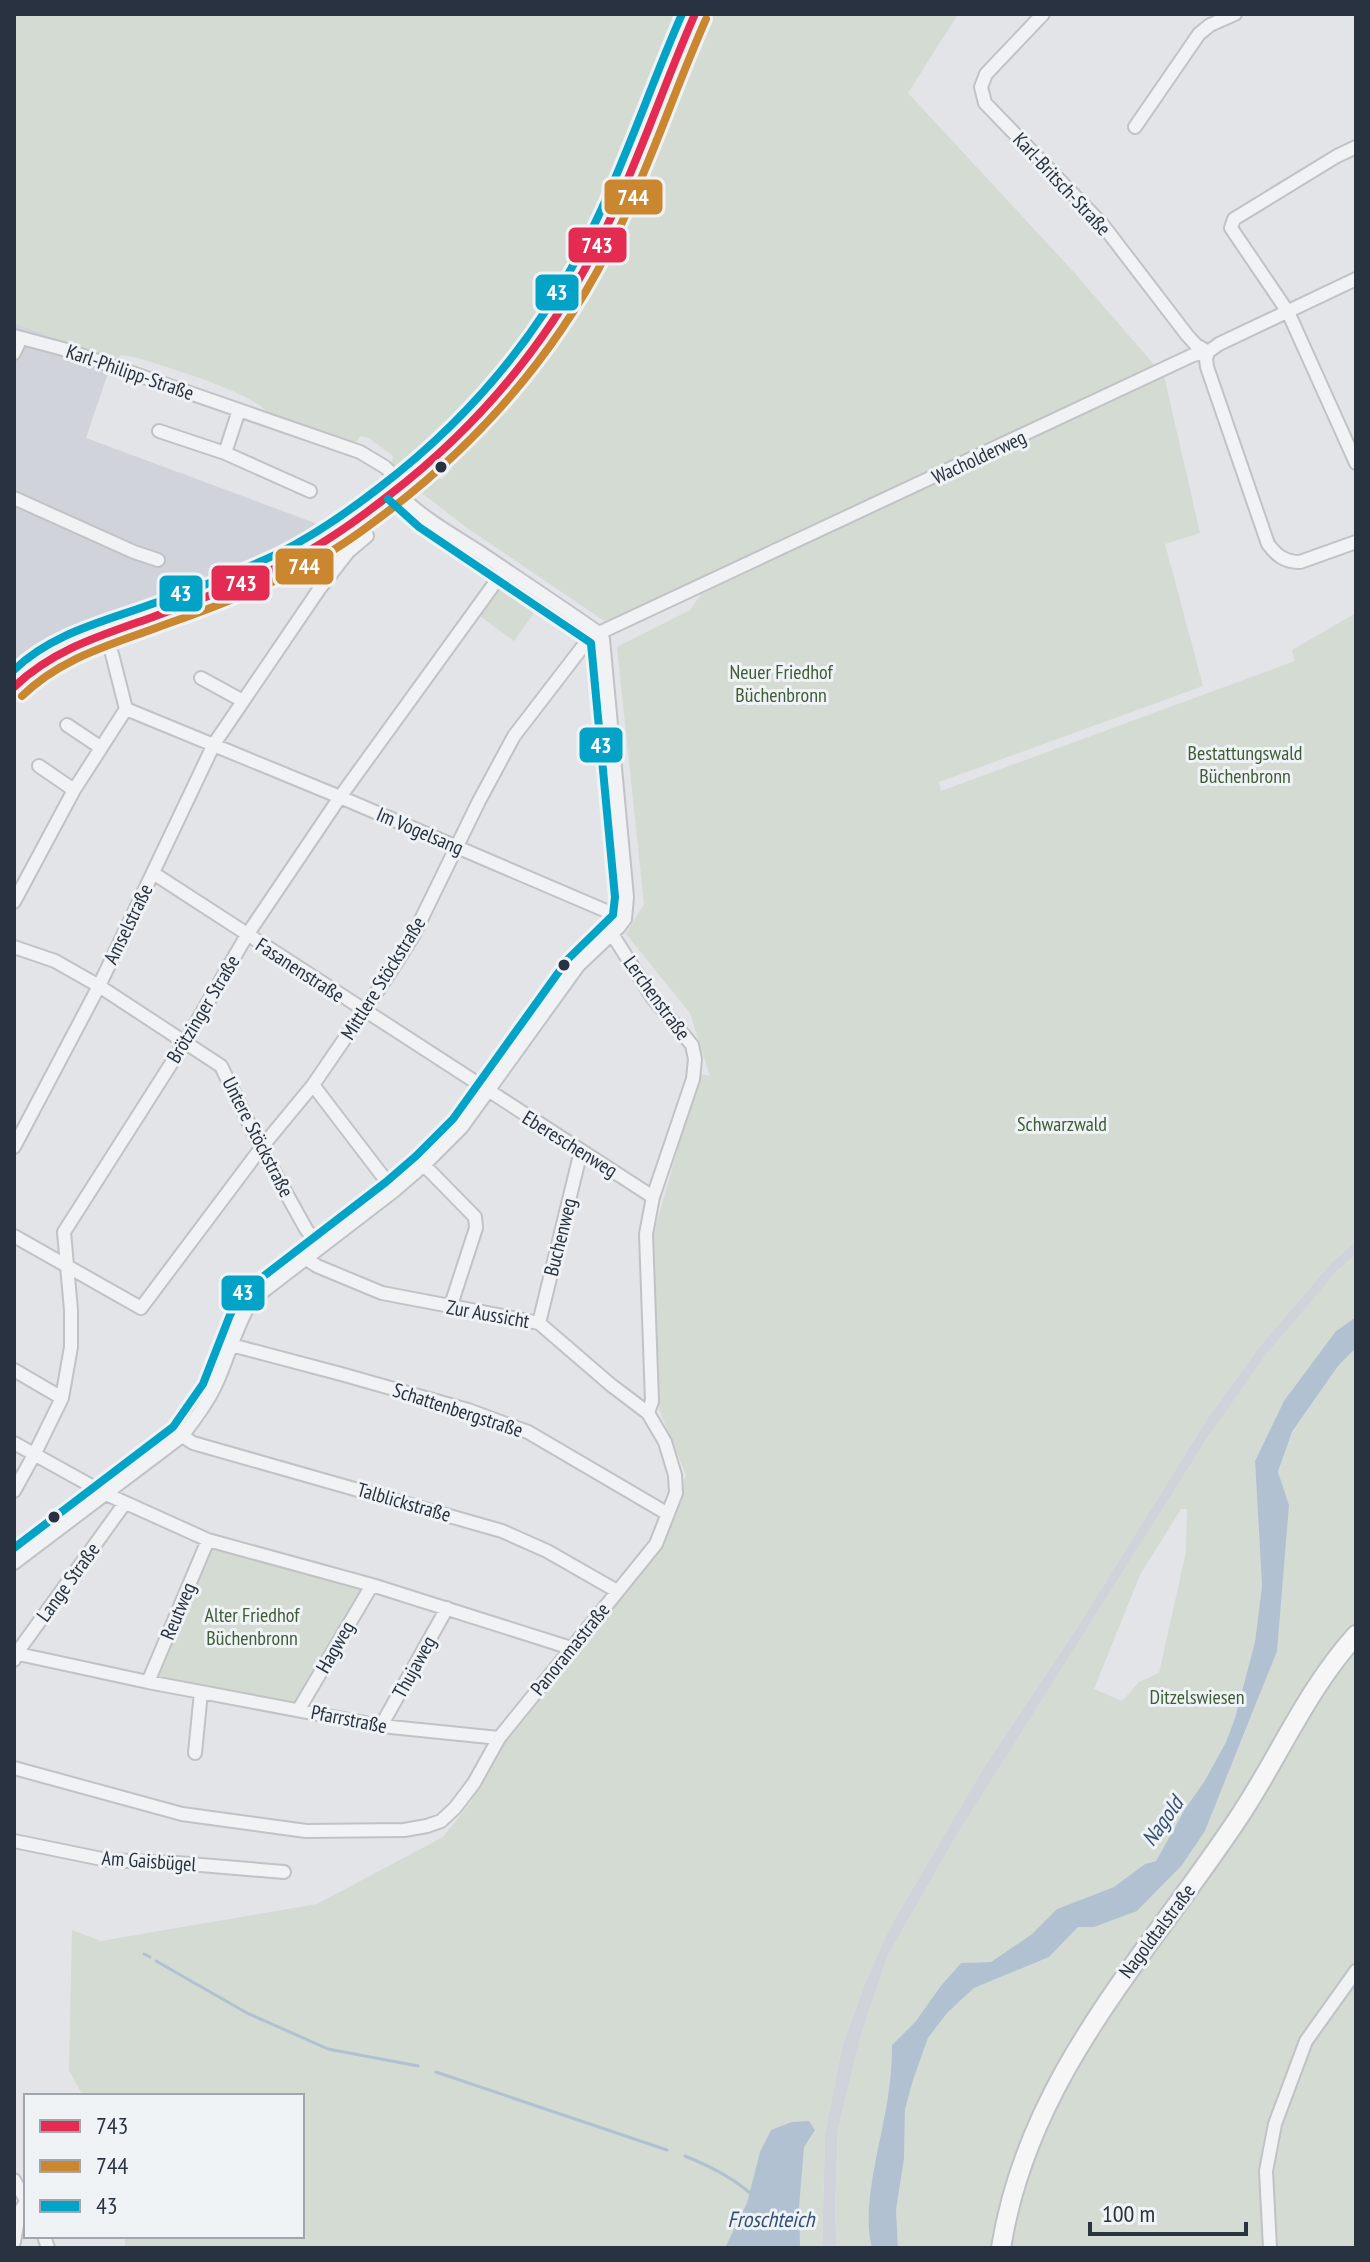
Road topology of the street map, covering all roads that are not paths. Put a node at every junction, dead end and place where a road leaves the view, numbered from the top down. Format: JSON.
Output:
{"nodes":[{"id":1,"x":695,"y":14,"type":"edge"},
{"id":2,"x":1043,"y":14,"type":"edge"},
{"id":3,"x":1235,"y":14,"type":"edge"},
{"id":4,"x":1135,"y":127,"type":"dead end"},
{"id":5,"x":1356,"y":147,"type":"edge"},
{"id":6,"x":1356,"y":279,"type":"edge"},
{"id":7,"x":1288,"y":312,"type":"junction"},
{"id":8,"x":17,"y":337,"type":"edge"},
{"id":9,"x":1208,"y":352,"type":"junction"},
{"id":10,"x":14,"y":353,"type":"edge"},
{"id":11,"x":239,"y":410,"type":"junction"},
{"id":12,"x":159,"y":431,"type":"dead end"},
{"id":13,"x":225,"y":453,"type":"junction"},
{"id":14,"x":1356,"y":463,"type":"edge"},
{"id":15,"x":400,"y":488,"type":"junction"},
{"id":16,"x":310,"y":491,"type":"dead end"},
{"id":17,"x":14,"y":498,"type":"edge"},
{"id":18,"x":356,"y":520,"type":"junction"},
{"id":19,"x":1356,"y":542,"type":"edge"},
{"id":20,"x":158,"y":560,"type":"dead end"},
{"id":21,"x":505,"y":569,"type":"junction"},
{"id":22,"x":599,"y":633,"type":"junction"},
{"id":23,"x":112,"y":654,"type":"dead end"},
{"id":24,"x":201,"y":678,"type":"dead end"},
{"id":25,"x":14,"y":687,"type":"edge"},
{"id":26,"x":243,"y":701,"type":"junction"},
{"id":27,"x":126,"y":709,"type":"junction"},
{"id":28,"x":67,"y":725,"type":"dead end"},
{"id":29,"x":214,"y":744,"type":"junction"},
{"id":30,"x":100,"y":747,"type":"junction"},
{"id":31,"x":39,"y":766,"type":"dead end"},
{"id":32,"x":74,"y":790,"type":"junction"},
{"id":33,"x":340,"y":797,"type":"junction"},
{"id":34,"x":457,"y":847,"type":"junction"},
{"id":35,"x":153,"y":873,"type":"junction"},
{"id":36,"x":14,"y":902,"type":"edge"},
{"id":37,"x":625,"y":919,"type":"junction"},
{"id":38,"x":612,"y":934,"type":"junction"},
{"id":39,"x":247,"y":935,"type":"junction"},
{"id":40,"x":14,"y":947,"type":"edge"},
{"id":41,"x":99,"y":986,"type":"junction"},
{"id":42,"x":364,"y":1011,"type":"junction"},
{"id":43,"x":185,"y":1042,"type":"junction"},
{"id":44,"x":313,"y":1085,"type":"junction"},
{"id":45,"x":488,"y":1092,"type":"junction"},
{"id":46,"x":14,"y":1147,"type":"edge"},
{"id":47,"x":261,"y":1148,"type":"junction"},
{"id":48,"x":581,"y":1151,"type":"junction"},
{"id":49,"x":424,"y":1165,"type":"junction"},
{"id":50,"x":394,"y":1191,"type":"junction"},
{"id":51,"x":653,"y":1197,"type":"junction"},
{"id":52,"x":14,"y":1236,"type":"edge"},
{"id":53,"x":320,"y":1248,"type":"junction"},
{"id":54,"x":305,"y":1258,"type":"junction"},
{"id":55,"x":66,"y":1267,"type":"junction"},
{"id":56,"x":450,"y":1308,"type":"junction"},
{"id":57,"x":539,"y":1323,"type":"junction"},
{"id":58,"x":231,"y":1345,"type":"junction"},
{"id":59,"x":14,"y":1370,"type":"edge"},
{"id":60,"x":62,"y":1398,"type":"junction"},
{"id":61,"x":648,"y":1413,"type":"junction"},
{"id":62,"x":182,"y":1436,"type":"junction"},
{"id":63,"x":14,"y":1443,"type":"edge"},
{"id":64,"x":34,"y":1455,"type":"junction"},
{"id":65,"x":14,"y":1491,"type":"edge"},
{"id":66,"x":106,"y":1494,"type":"junction"},
{"id":67,"x":125,"y":1503,"type":"junction"},
{"id":68,"x":668,"y":1514,"type":"junction"},
{"id":69,"x":208,"y":1540,"type":"junction"},
{"id":70,"x":14,"y":1563,"type":"edge"},
{"id":71,"x":372,"y":1585,"type":"junction"},
{"id":72,"x":617,"y":1591,"type":"junction"},
{"id":73,"x":447,"y":1608,"type":"junction"},
{"id":74,"x":1356,"y":1635,"type":"edge"},
{"id":75,"x":571,"y":1648,"type":"junction"},
{"id":76,"x":15,"y":1656,"type":"edge"},
{"id":77,"x":148,"y":1682,"type":"junction"},
{"id":78,"x":201,"y":1692,"type":"junction"},
{"id":79,"x":299,"y":1709,"type":"junction"},
{"id":80,"x":381,"y":1726,"type":"junction"},
{"id":81,"x":499,"y":1738,"type":"junction"},
{"id":82,"x":195,"y":1753,"type":"dead end"},
{"id":83,"x":14,"y":1768,"type":"edge"},
{"id":84,"x":14,"y":1841,"type":"edge"},
{"id":85,"x":284,"y":1872,"type":"dead end"},
{"id":86,"x":1356,"y":1971,"type":"edge"},
{"id":87,"x":14,"y":2180,"type":"edge"},
{"id":88,"x":24,"y":2198,"type":"edge"},
{"id":89,"x":24,"y":2204,"type":"edge"},
{"id":90,"x":14,"y":2242,"type":"edge"},
{"id":91,"x":1001,"y":2248,"type":"edge"},
{"id":92,"x":1270,"y":2248,"type":"edge"}],
"edges":[{"from":1,"to":15,"type":"main road"},
{"from":2,"to":9,"type":"street","name":"Karl-Britsch-Straße"},
{"from":3,"to":4,"type":"street"},
{"from":5,"to":7,"type":"street"},
{"from":6,"to":7,"type":"street","name":"Wacholderweg"},
{"from":7,"to":9,"type":"street","name":"Wacholderweg"},
{"from":7,"to":14,"type":"street"},
{"from":8,"to":10,"type":"street"},
{"from":8,"to":11,"type":"street","name":"Karl-Philipp-Straße"},
{"from":9,"to":19,"type":"street"},
{"from":9,"to":22,"type":"street","name":"Wacholderweg"},
{"from":11,"to":13,"type":"street"},
{"from":11,"to":15,"type":"street","name":"Karl-Philipp-Straße"},
{"from":12,"to":13,"type":"street"},
{"from":13,"to":16,"type":"street"},
{"from":15,"to":18,"type":"main road"},
{"from":15,"to":21,"type":"street"},
{"from":17,"to":20,"type":"street"},
{"from":18,"to":25,"type":"main road"},
{"from":18,"to":26,"type":"street","name":"Amselstraße"},
{"from":21,"to":22,"type":"street"},
{"from":21,"to":33,"type":"street","name":"Brötzinger Straße"},
{"from":22,"to":34,"type":"street","name":"Mittlere Stöckstraße"},
{"from":22,"to":37,"type":"street"},
{"from":23,"to":27,"type":"street"},
{"from":24,"to":26,"type":"street"},
{"from":26,"to":29,"type":"street","name":"Amselstraße"},
{"from":27,"to":29,"type":"street","name":"Im Vogelsang"},
{"from":27,"to":30,"type":"street"},
{"from":28,"to":30,"type":"street"},
{"from":29,"to":33,"type":"street","name":"Im Vogelsang"},
{"from":29,"to":35,"type":"street","name":"Amselstraße"},
{"from":30,"to":32,"type":"street"},
{"from":31,"to":32,"type":"street"},
{"from":32,"to":36,"type":"street"},
{"from":33,"to":34,"type":"street","name":"Im Vogelsang"},
{"from":33,"to":39,"type":"street","name":"Brötzinger Straße"},
{"from":34,"to":37,"type":"street","name":"Im Vogelsang"},
{"from":34,"to":42,"type":"street","name":"Mittlere Stöckstraße"},
{"from":35,"to":39,"type":"street","name":"Fasanenstraße"},
{"from":35,"to":41,"type":"street","name":"Amselstraße"},
{"from":37,"to":38,"type":"street","name":"Lerchenstraße"},
{"from":38,"to":45,"type":"street"},
{"from":38,"to":51,"type":"street","name":"Lerchenstraße"},
{"from":39,"to":42,"type":"street","name":"Fasanenstraße"},
{"from":39,"to":43,"type":"street","name":"Brötzinger Straße"},
{"from":40,"to":41,"type":"street","name":"Untere Stöckstraße"},
{"from":41,"to":43,"type":"street","name":"Untere Stöckstraße"},
{"from":41,"to":46,"type":"street","name":"Amselstraße"},
{"from":42,"to":44,"type":"street","name":"Mittlere Stöckstraße"},
{"from":42,"to":45,"type":"street","name":"Fasanenstraße"},
{"from":43,"to":47,"type":"street","name":"Untere Stöckstraße"},
{"from":43,"to":55,"type":"street","name":"Brötzinger Straße"},
{"from":44,"to":47,"type":"street","name":"Mittlere Stöckstraße"},
{"from":44,"to":50,"type":"street"},
{"from":45,"to":48,"type":"street","name":"Ebereschenweg"},
{"from":45,"to":49,"type":"street"},
{"from":47,"to":53,"type":"street","name":"Untere Stöckstraße"},
{"from":47,"to":55,"type":"street","name":"Mittlere Stöckstraße"},
{"from":48,"to":51,"type":"street","name":"Ebereschenweg"},
{"from":48,"to":57,"type":"street","name":"Buchenweg"},
{"from":49,"to":50,"type":"street"},
{"from":49,"to":56,"type":"street"},
{"from":50,"to":53,"type":"street"},
{"from":51,"to":61,"type":"street"},
{"from":52,"to":55,"type":"street"},
{"from":53,"to":54,"type":"street"},
{"from":54,"to":56,"type":"street","name":"Zur Aussicht"},
{"from":54,"to":58,"type":"street"},
{"from":55,"to":60,"type":"street","name":"Brötzinger Straße"},
{"from":56,"to":57,"type":"street","name":"Zur Aussicht"},
{"from":57,"to":61,"type":"street","name":"Zur Aussicht"},
{"from":58,"to":62,"type":"street"},
{"from":58,"to":68,"type":"street","name":"Schattenbergstraße"},
{"from":59,"to":60,"type":"street"},
{"from":60,"to":64,"type":"street","name":"Brötzinger Straße"},
{"from":61,"to":68,"type":"street","name":"Panoramastraße"},
{"from":62,"to":66,"type":"street"},
{"from":62,"to":72,"type":"street","name":"Talblickstraße"},
{"from":63,"to":64,"type":"street"},
{"from":64,"to":65,"type":"street","name":"Brötzinger Straße"},
{"from":64,"to":66,"type":"street"},
{"from":66,"to":67,"type":"street"},
{"from":66,"to":70,"type":"street"},
{"from":67,"to":69,"type":"street"},
{"from":67,"to":76,"type":"street","name":"Lange Straße"},
{"from":68,"to":72,"type":"street","name":"Panoramastraße"},
{"from":69,"to":71,"type":"street"},
{"from":69,"to":77,"type":"street","name":"Reutweg"},
{"from":71,"to":73,"type":"street"},
{"from":71,"to":79,"type":"street","name":"Hagweg"},
{"from":72,"to":75,"type":"street","name":"Panoramastraße"},
{"from":73,"to":75,"type":"street"},
{"from":73,"to":80,"type":"street","name":"Thujaweg"},
{"from":74,"to":91,"type":"main road","name":"Nagoldtalstraße"},
{"from":75,"to":81,"type":"street","name":"Panoramastraße"},
{"from":76,"to":77,"type":"street","name":"Pfarrstraße"},
{"from":77,"to":78,"type":"street","name":"Pfarrstraße"},
{"from":78,"to":79,"type":"street","name":"Pfarrstraße"},
{"from":78,"to":82,"type":"street"},
{"from":79,"to":80,"type":"street","name":"Pfarrstraße"},
{"from":80,"to":81,"type":"street","name":"Pfarrstraße"},
{"from":81,"to":83,"type":"street","name":"Panoramastraße"},
{"from":84,"to":85,"type":"street","name":"Am Gaisbügel"},
{"from":86,"to":92,"type":"street"},
{"from":87,"to":88,"type":"street"},
{"from":89,"to":90,"type":"street"}]}
